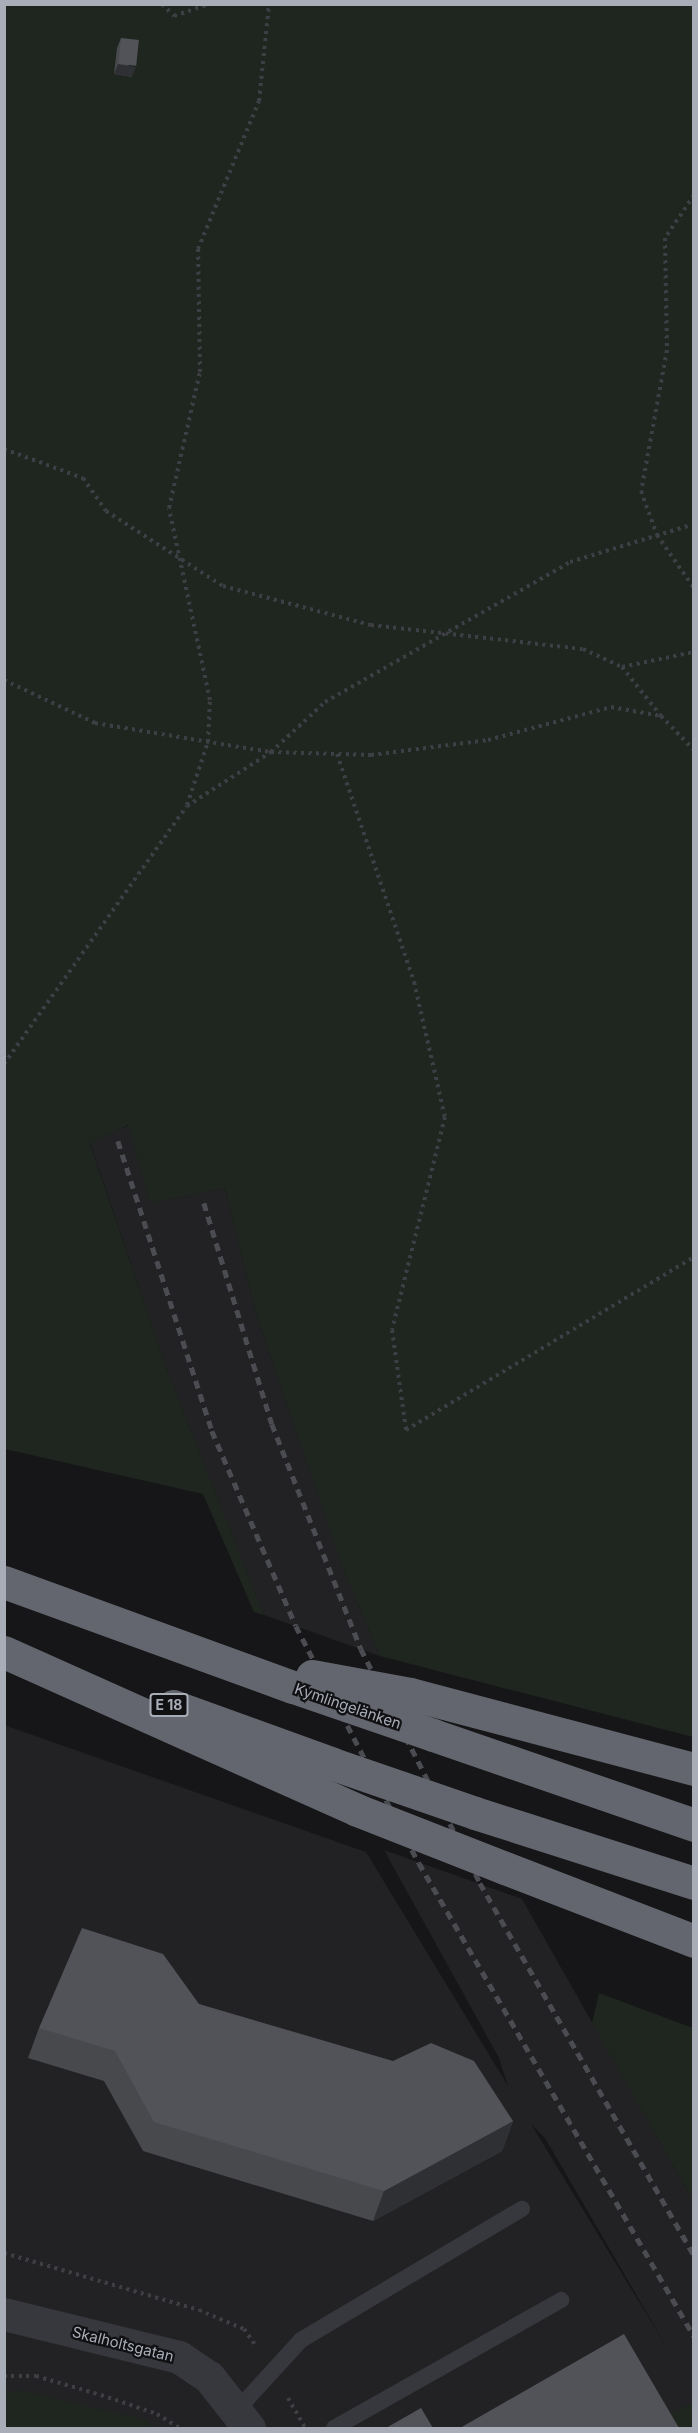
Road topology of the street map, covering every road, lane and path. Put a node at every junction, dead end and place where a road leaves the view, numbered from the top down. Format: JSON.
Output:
{"nodes":[{"id":1,"x":162,"y":4,"type":"edge"},
{"id":2,"x":208,"y":4,"type":"edge"},
{"id":3,"x":269,"y":4,"type":"edge"},
{"id":4,"x":693,"y":195,"type":"edge"},
{"id":5,"x":4,"y":449,"type":"edge"},
{"id":6,"x":693,"y":524,"type":"edge"},
{"id":7,"x":657,"y":535,"type":"junction"},
{"id":8,"x":178,"y":557,"type":"junction"},
{"id":9,"x":693,"y":588,"type":"edge"},
{"id":10,"x":447,"y":633,"type":"junction"},
{"id":11,"x":693,"y":652,"type":"edge"},
{"id":12,"x":622,"y":667,"type":"junction"},
{"id":13,"x":4,"y":680,"type":"edge"},
{"id":14,"x":661,"y":716,"type":"junction"},
{"id":15,"x":208,"y":742,"type":"junction"},
{"id":16,"x":693,"y":750,"type":"edge"},
{"id":17,"x":271,"y":752,"type":"junction"},
{"id":18,"x":337,"y":754,"type":"junction"},
{"id":19,"x":187,"y":806,"type":"junction"},
{"id":20,"x":4,"y":1064,"type":"edge"},
{"id":21,"x":693,"y":1257,"type":"edge"},
{"id":22,"x":4,"y":1582,"type":"edge"},
{"id":23,"x":4,"y":1646,"type":"edge"},
{"id":24,"x":4,"y":1652,"type":"edge"},
{"id":25,"x":289,"y":1679,"type":"junction"},
{"id":26,"x":693,"y":1769,"type":"edge"},
{"id":27,"x":693,"y":1825,"type":"edge"},
{"id":28,"x":693,"y":1883,"type":"edge"},
{"id":29,"x":693,"y":1941,"type":"edge"},
{"id":30,"x":522,"y":2209,"type":"dead end"},
{"id":31,"x":561,"y":2300,"type":"dead end"},
{"id":32,"x":4,"y":2314,"type":"edge"},
{"id":33,"x":4,"y":2376,"type":"edge"},
{"id":34,"x":243,"y":2419,"type":"edge"},
{"id":35,"x":179,"y":2428,"type":"edge"},
{"id":36,"x":334,"y":2428,"type":"edge"}],
"edges":[{"from":1,"to":2,"type":"path"},
{"from":3,"to":8,"type":"path"},
{"from":4,"to":7,"type":"path"},
{"from":5,"to":8,"type":"path"},
{"from":6,"to":7,"type":"path"},
{"from":7,"to":9,"type":"path"},
{"from":7,"to":10,"type":"path"},
{"from":8,"to":10,"type":"path"},
{"from":8,"to":15,"type":"path"},
{"from":10,"to":12,"type":"path"},
{"from":10,"to":17,"type":"path"},
{"from":11,"to":12,"type":"path"},
{"from":12,"to":14,"type":"path"},
{"from":13,"to":15,"type":"path"},
{"from":14,"to":16,"type":"path"},
{"from":14,"to":18,"type":"path"},
{"from":15,"to":17,"type":"path"},
{"from":15,"to":19,"type":"path"},
{"from":17,"to":18,"type":"path"},
{"from":17,"to":19,"type":"path"},
{"from":18,"to":21,"type":"path"},
{"from":19,"to":20,"type":"path"},
{"from":22,"to":25,"type":"highway","name":"Kymlingelänken"},
{"from":23,"to":28,"type":"highway","number":"E 18","bridge":true},
{"from":24,"to":29,"type":"highway","bridge":true},
{"from":25,"to":26,"type":"highway","bridge":true},
{"from":25,"to":27,"type":"highway","name":"Kymlingelänken","bridge":true},
{"from":30,"to":34,"type":"lane"},
{"from":31,"to":36,"type":"lane"},
{"from":32,"to":34,"type":"street","name":"Skalholtsgatan"},
{"from":33,"to":35,"type":"path"}]}
